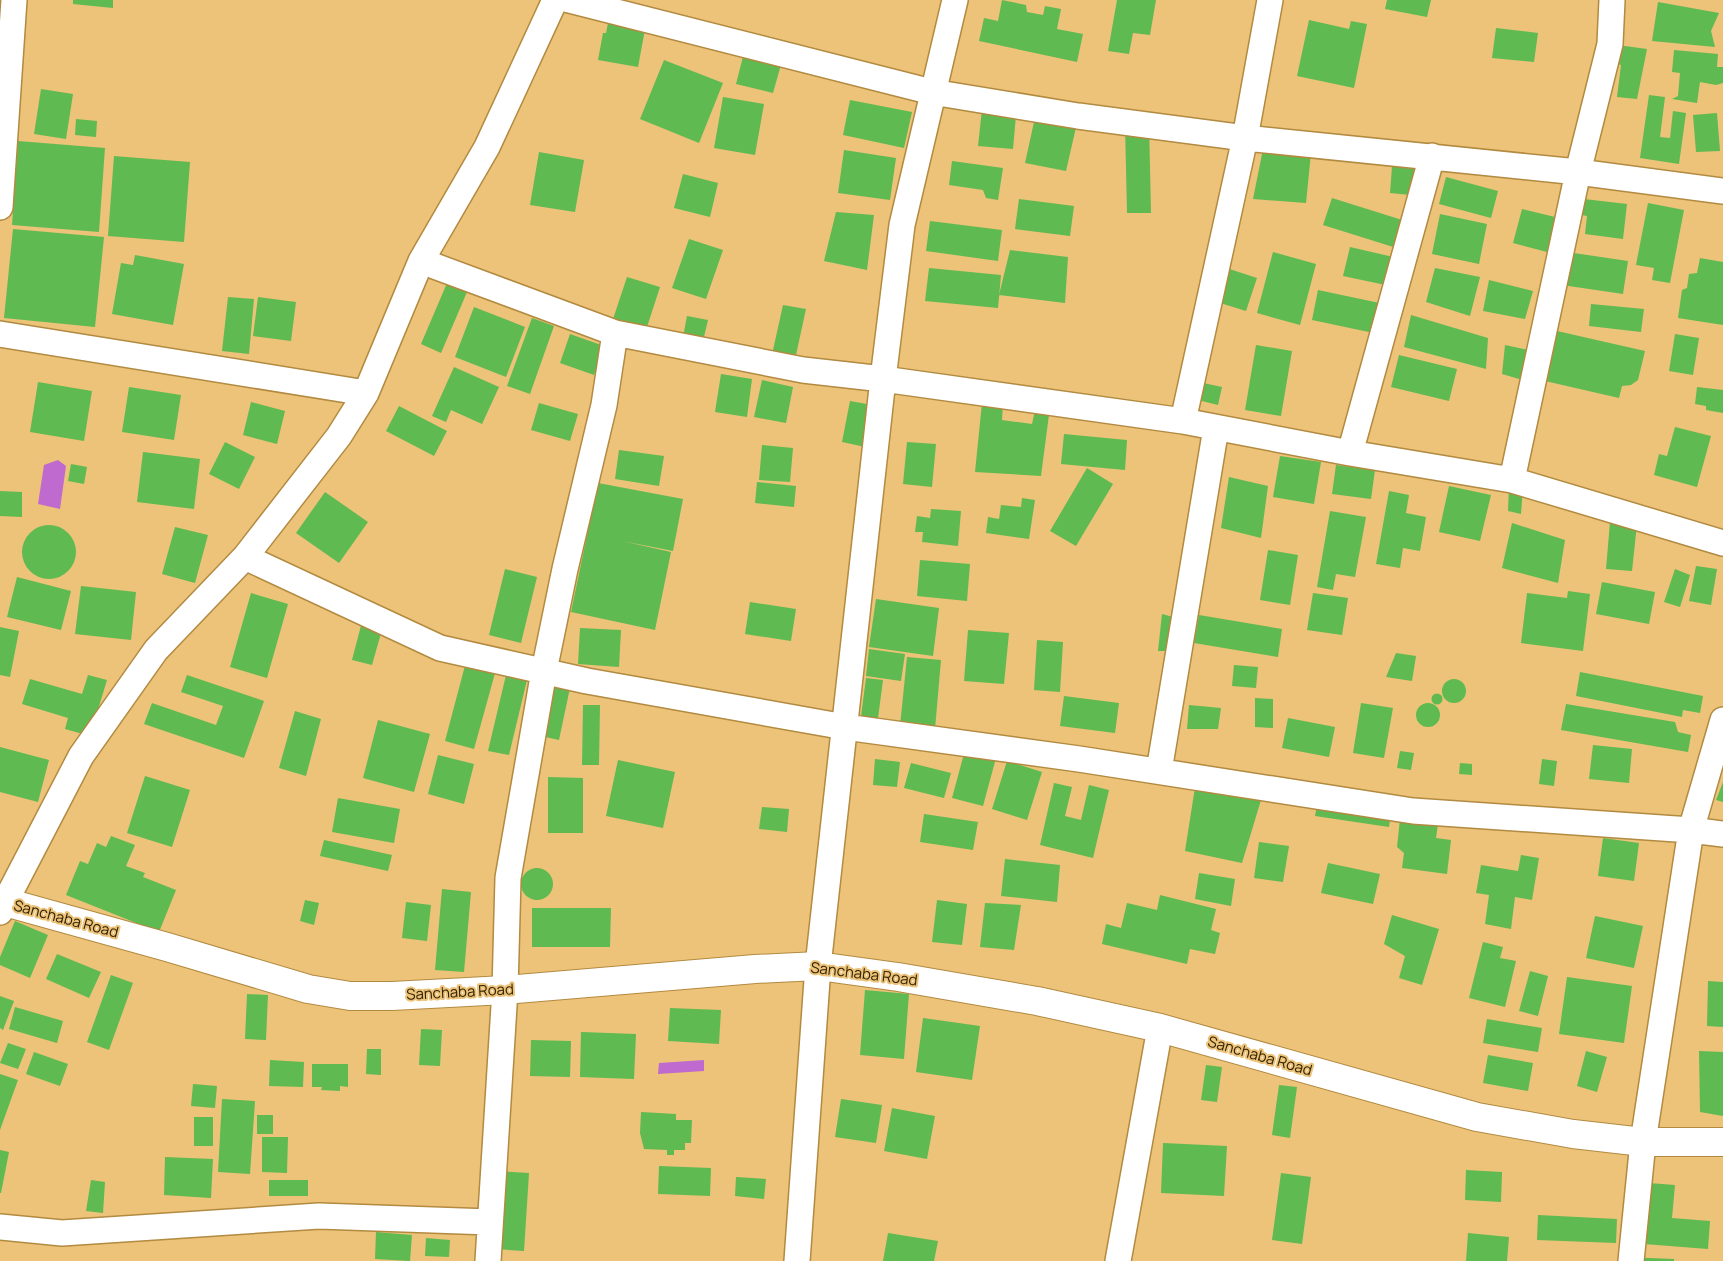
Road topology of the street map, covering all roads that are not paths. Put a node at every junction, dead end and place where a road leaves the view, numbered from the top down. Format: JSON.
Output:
{"nodes":[{"id":1,"x":14,"y":0,"type":"edge"},
{"id":2,"x":555,"y":0,"type":"edge"},
{"id":3,"x":569,"y":0,"type":"edge"},
{"id":4,"x":955,"y":0,"type":"edge"},
{"id":5,"x":1270,"y":0,"type":"edge"},
{"id":6,"x":1612,"y":0,"type":"edge"},
{"id":7,"x":932,"y":92,"type":"junction"},
{"id":8,"x":1245,"y":138,"type":"junction"},
{"id":9,"x":1432,"y":156,"type":"junction"},
{"id":10,"x":1578,"y":172,"type":"junction"},
{"id":11,"x":1723,"y":191,"type":"edge"},
{"id":12,"x":0,"y":207,"type":"edge"},
{"id":13,"x":421,"y":261,"type":"junction"},
{"id":14,"x":616,"y":333,"type":"junction"},
{"id":15,"x":0,"y":334,"type":"edge"},
{"id":16,"x":883,"y":379,"type":"junction"},
{"id":17,"x":366,"y":393,"type":"junction"},
{"id":18,"x":1183,"y":421,"type":"junction"},
{"id":19,"x":1216,"y":428,"type":"junction"},
{"id":20,"x":1350,"y":453,"type":"junction"},
{"id":21,"x":1512,"y":480,"type":"junction"},
{"id":22,"x":1723,"y":543,"type":"edge"},
{"id":23,"x":245,"y":557,"type":"junction"},
{"id":24,"x":544,"y":671,"type":"junction"},
{"id":25,"x":1723,"y":720,"type":"edge"},
{"id":26,"x":845,"y":727,"type":"junction"},
{"id":27,"x":1160,"y":771,"type":"junction"},
{"id":28,"x":1691,"y":830,"type":"junction"},
{"id":29,"x":1723,"y":834,"type":"edge"},
{"id":30,"x":2,"y":905,"type":"edge"},
{"id":31,"x":818,"y":966,"type":"junction"},
{"id":32,"x":505,"y":990,"type":"junction"},
{"id":33,"x":1160,"y":1028,"type":"junction"},
{"id":34,"x":1643,"y":1142,"type":"junction"},
{"id":35,"x":1723,"y":1142,"type":"edge"},
{"id":36,"x":490,"y":1222,"type":"junction"},
{"id":37,"x":0,"y":1227,"type":"edge"},
{"id":38,"x":488,"y":1261,"type":"edge"},
{"id":39,"x":797,"y":1261,"type":"edge"},
{"id":40,"x":1118,"y":1261,"type":"edge"},
{"id":41,"x":1631,"y":1261,"type":"edge"}],
"edges":[{"from":1,"to":12,"type":"street"},
{"from":2,"to":13,"type":"street"},
{"from":3,"to":7,"type":"street"},
{"from":4,"to":7,"type":"street"},
{"from":5,"to":8,"type":"street"},
{"from":6,"to":10,"type":"street"},
{"from":7,"to":8,"type":"street"},
{"from":7,"to":16,"type":"street"},
{"from":8,"to":9,"type":"street"},
{"from":8,"to":18,"type":"street"},
{"from":9,"to":10,"type":"street"},
{"from":9,"to":20,"type":"street"},
{"from":10,"to":11,"type":"street"},
{"from":10,"to":21,"type":"street"},
{"from":13,"to":14,"type":"street"},
{"from":13,"to":17,"type":"street"},
{"from":14,"to":16,"type":"street"},
{"from":14,"to":24,"type":"street"},
{"from":15,"to":17,"type":"street"},
{"from":16,"to":18,"type":"street"},
{"from":16,"to":26,"type":"street"},
{"from":17,"to":23,"type":"street"},
{"from":18,"to":19,"type":"street"},
{"from":19,"to":20,"type":"street"},
{"from":19,"to":27,"type":"street"},
{"from":20,"to":21,"type":"street"},
{"from":21,"to":22,"type":"street"},
{"from":23,"to":24,"type":"street"},
{"from":23,"to":30,"type":"street"},
{"from":24,"to":26,"type":"street"},
{"from":24,"to":32,"type":"street"},
{"from":25,"to":28,"type":"street"},
{"from":26,"to":27,"type":"street"},
{"from":26,"to":31,"type":"street"},
{"from":27,"to":28,"type":"street"},
{"from":28,"to":29,"type":"street"},
{"from":28,"to":34,"type":"street"},
{"from":30,"to":32,"type":"street","name":"Sanchaba Road"},
{"from":31,"to":32,"type":"street","name":"Sanchaba Road"},
{"from":31,"to":33,"type":"street","name":"Sanchaba Road"},
{"from":31,"to":39,"type":"street"},
{"from":32,"to":36,"type":"street"},
{"from":33,"to":34,"type":"street","name":"Sanchaba Road"},
{"from":33,"to":40,"type":"street"},
{"from":34,"to":35,"type":"street","name":"Sanchaba Road"},
{"from":34,"to":41,"type":"street"},
{"from":36,"to":37,"type":"street"},
{"from":36,"to":38,"type":"street"}]}
